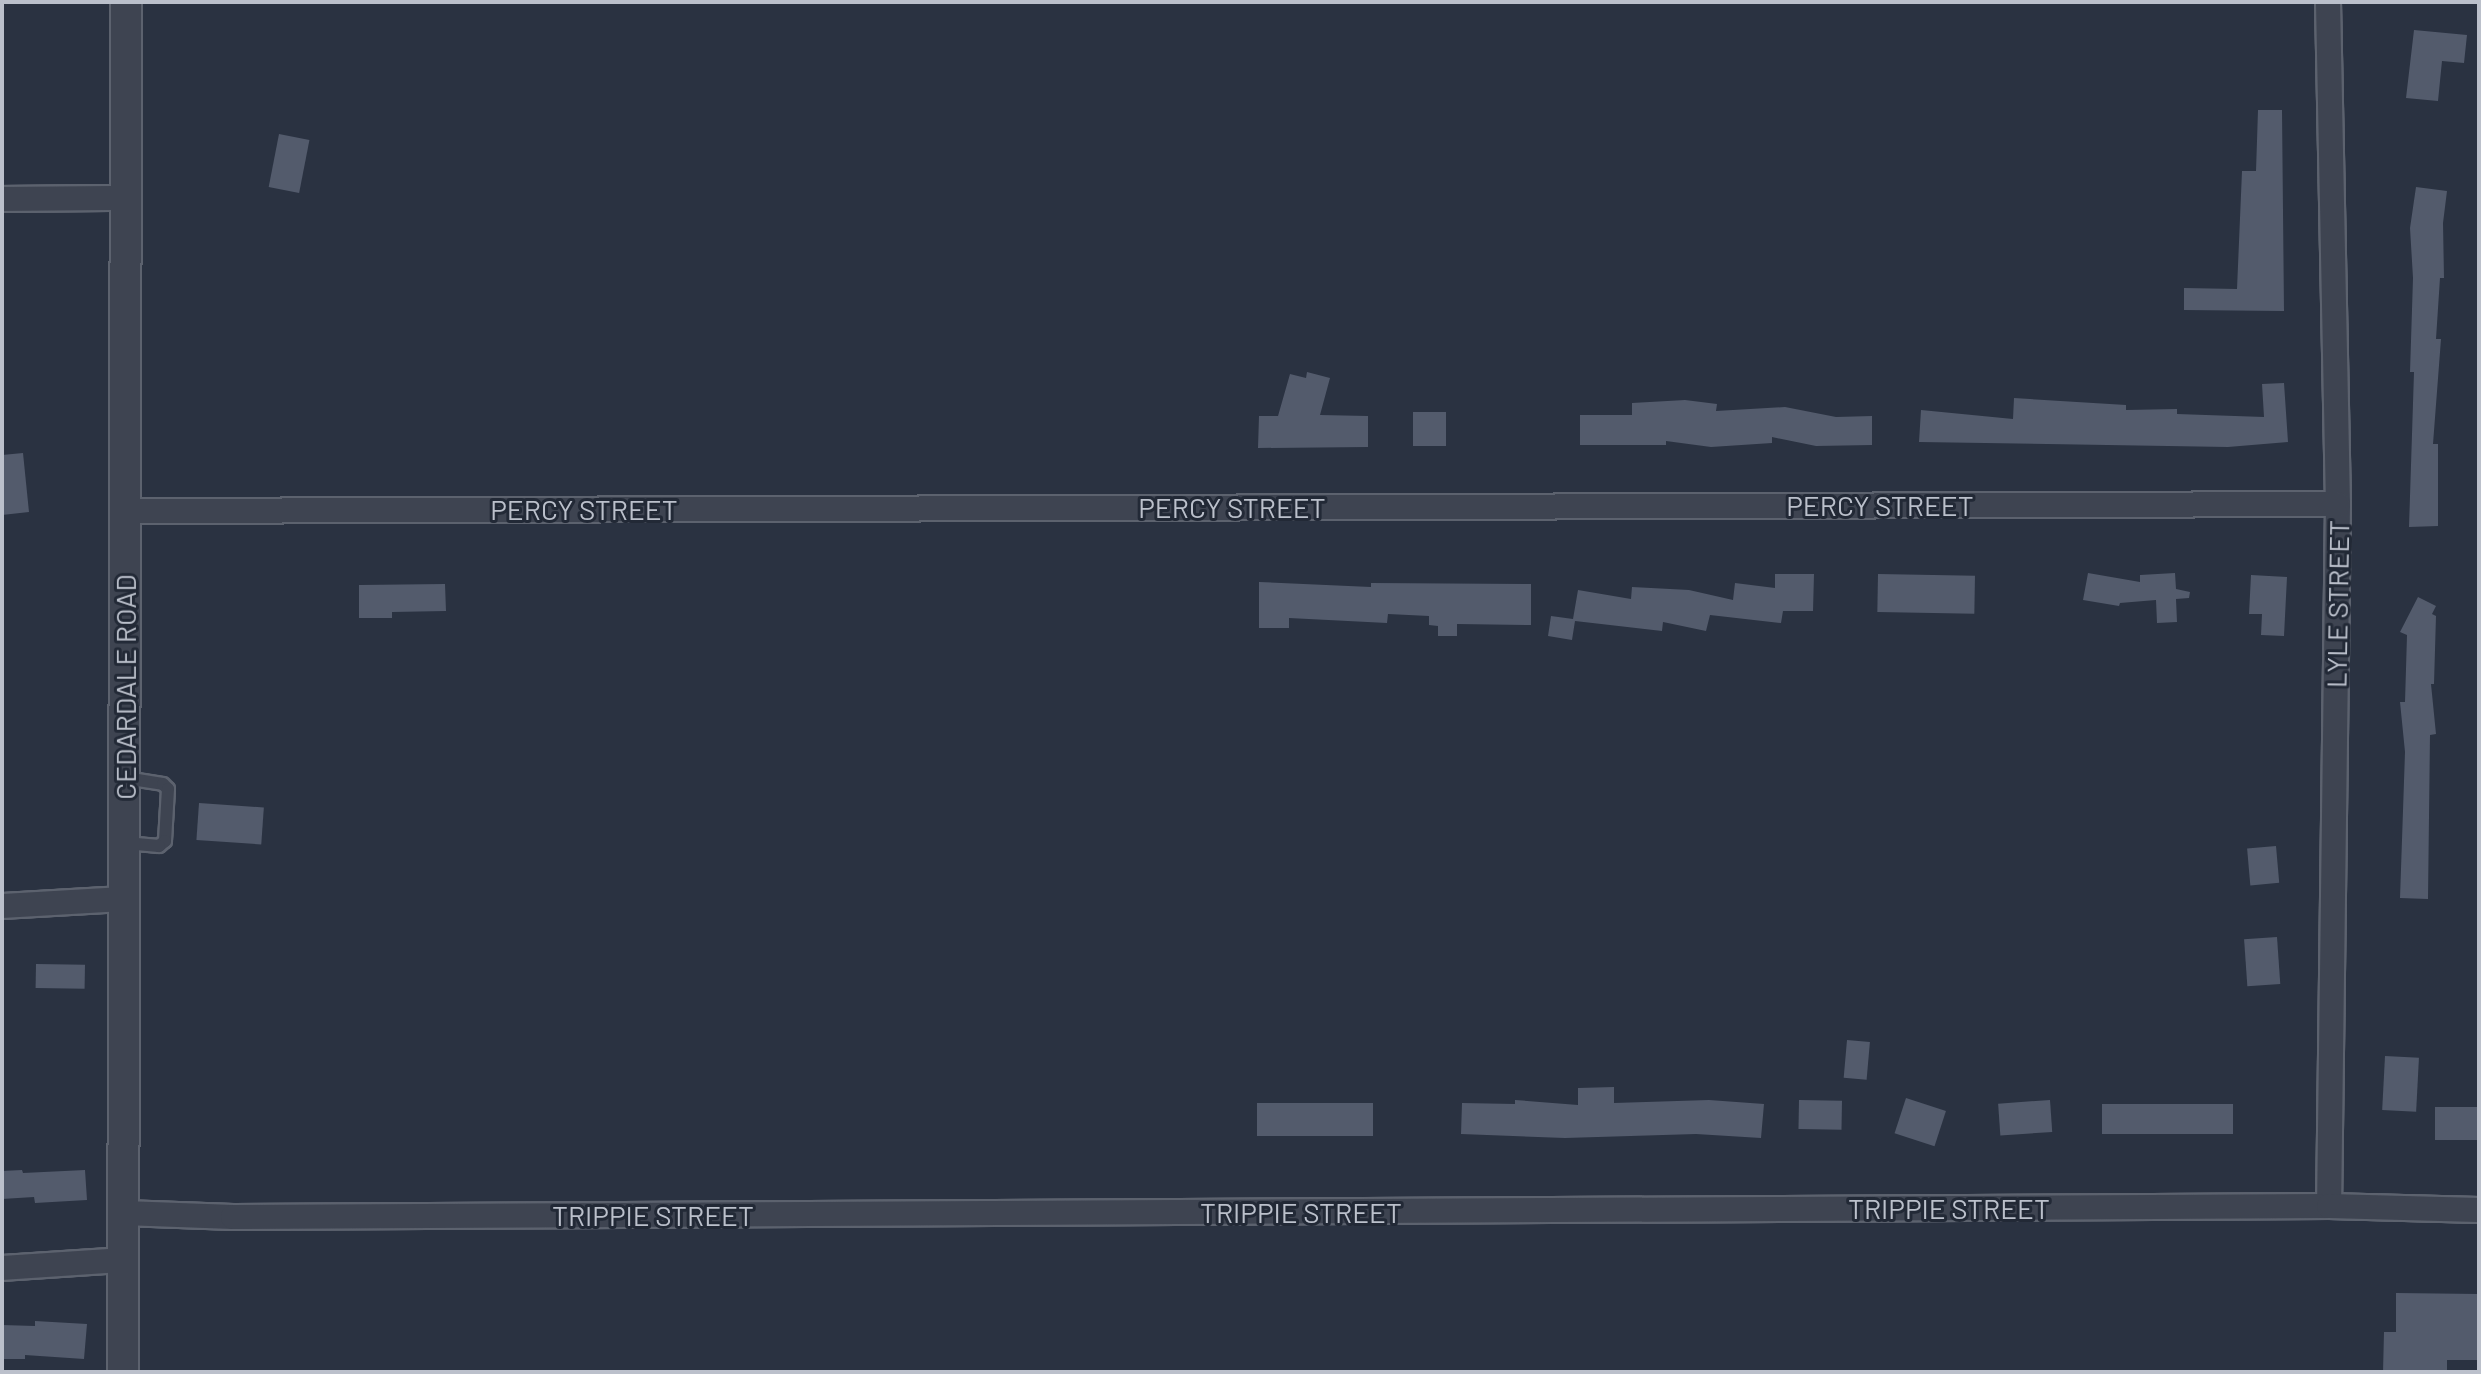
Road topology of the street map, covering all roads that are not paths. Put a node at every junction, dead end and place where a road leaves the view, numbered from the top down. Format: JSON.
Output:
{"nodes":[{"id":1,"x":126,"y":2,"type":"edge"},
{"id":2,"x":2328,"y":2,"type":"edge"},
{"id":3,"x":126,"y":198,"type":"junction"},
{"id":4,"x":2,"y":199,"type":"edge"},
{"id":5,"x":2338,"y":504,"type":"junction"},
{"id":6,"x":125,"y":511,"type":"junction"},
{"id":7,"x":125,"y":778,"type":"junction"},
{"id":8,"x":125,"y":843,"type":"junction"},
{"id":9,"x":124,"y":899,"type":"junction"},
{"id":10,"x":2,"y":906,"type":"edge"},
{"id":11,"x":2329,"y":1206,"type":"junction"},
{"id":12,"x":2479,"y":1210,"type":"edge"},
{"id":13,"x":124,"y":1213,"type":"junction"},
{"id":14,"x":124,"y":1260,"type":"junction"},
{"id":15,"x":2,"y":1268,"type":"edge"},
{"id":16,"x":123,"y":1372,"type":"edge"}],
"edges":[{"from":1,"to":3,"type":"street","name":"CEDARDALE ROAD"},
{"from":2,"to":5,"type":"street","name":"LYLE STREET"},
{"from":3,"to":4,"type":"street"},
{"from":3,"to":6,"type":"street","name":"CEDARDALE ROAD"},
{"from":5,"to":6,"type":"street","name":"PERCY STREET"},
{"from":5,"to":11,"type":"street","name":"LYLE STREET"},
{"from":6,"to":7,"type":"street","name":"CEDARDALE ROAD"},
{"from":7,"to":8,"type":"street","name":"CEDARDALE ROAD"},
{"from":7,"to":8,"type":"lane"},
{"from":8,"to":9,"type":"street","name":"CEDARDALE ROAD"},
{"from":9,"to":10,"type":"street"},
{"from":9,"to":13,"type":"street","name":"CEDARDALE ROAD"},
{"from":11,"to":12,"type":"street","name":"TRIPPIE STREET"},
{"from":11,"to":13,"type":"street","name":"TRIPPIE STREET"},
{"from":13,"to":14,"type":"street","name":"CEDARDALE ROAD"},
{"from":14,"to":15,"type":"street"},
{"from":14,"to":16,"type":"street","name":"CEDARDALE ROAD"}]}
